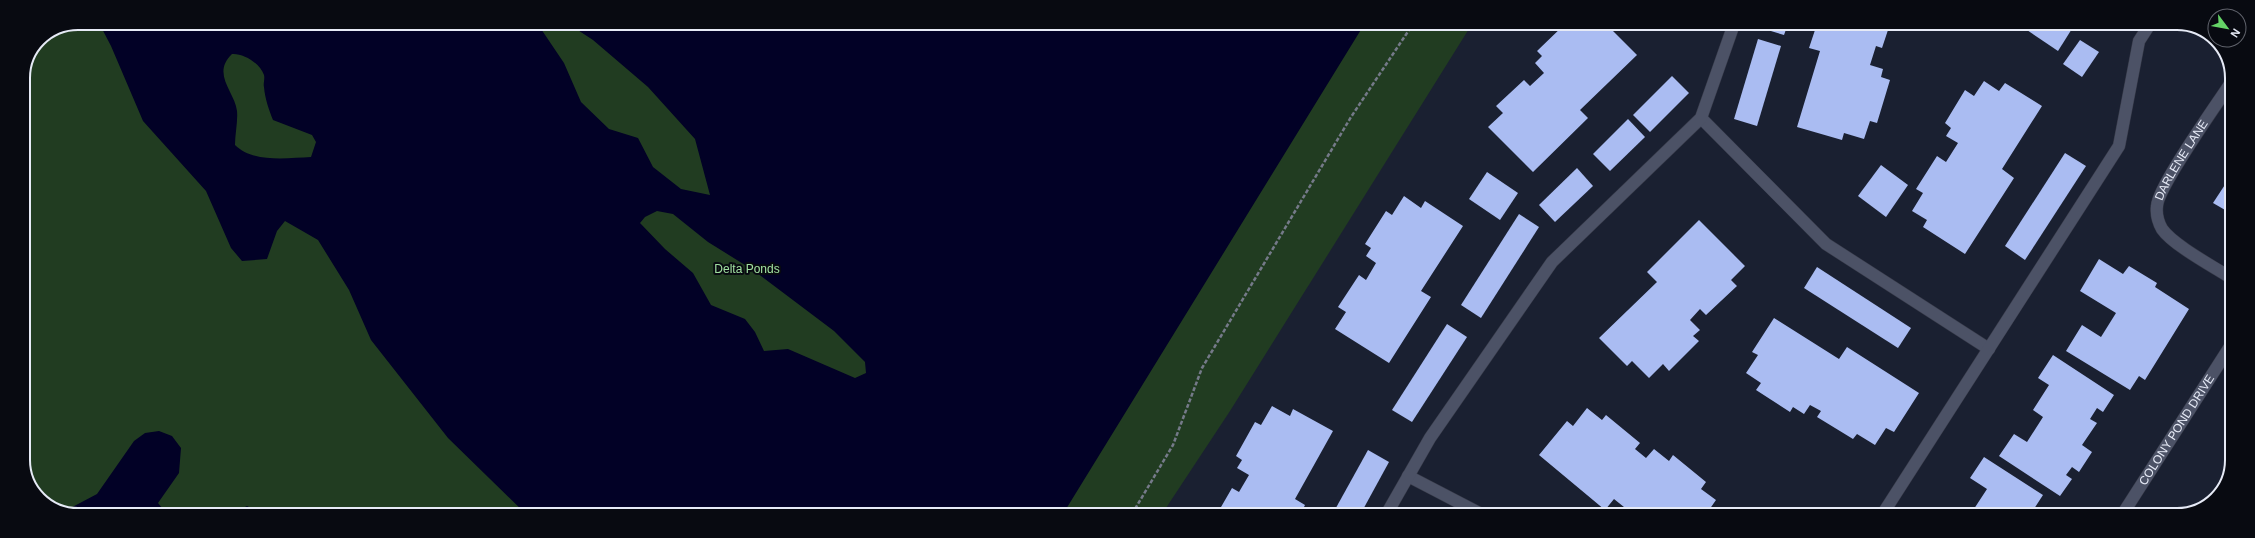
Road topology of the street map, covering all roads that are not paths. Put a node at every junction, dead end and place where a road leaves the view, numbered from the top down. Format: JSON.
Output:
{"nodes":[{"id":1,"x":1732,"y":30,"type":"edge"},
{"id":2,"x":2146,"y":30,"type":"edge"},
{"id":3,"x":2225,"y":92,"type":"edge"},
{"id":4,"x":1702,"y":118,"type":"junction"},
{"id":5,"x":2225,"y":274,"type":"edge"},
{"id":6,"x":1989,"y":349,"type":"junction"},
{"id":7,"x":2225,"y":354,"type":"edge"},
{"id":8,"x":1408,"y":476,"type":"junction"},
{"id":9,"x":1390,"y":508,"type":"edge"},
{"id":10,"x":1470,"y":508,"type":"edge"},
{"id":11,"x":1887,"y":508,"type":"edge"},
{"id":12,"x":2126,"y":508,"type":"edge"}],
"edges":[{"from":1,"to":4,"type":"street"},
{"from":2,"to":6,"type":"street"},
{"from":3,"to":5,"type":"street","name":"DARLENE LANE"},
{"from":4,"to":6,"type":"street"},
{"from":4,"to":8,"type":"street"},
{"from":6,"to":11,"type":"street"},
{"from":7,"to":12,"type":"street","name":"COLONY POND DRIVE"},
{"from":8,"to":9,"type":"street"},
{"from":8,"to":10,"type":"street"}]}
